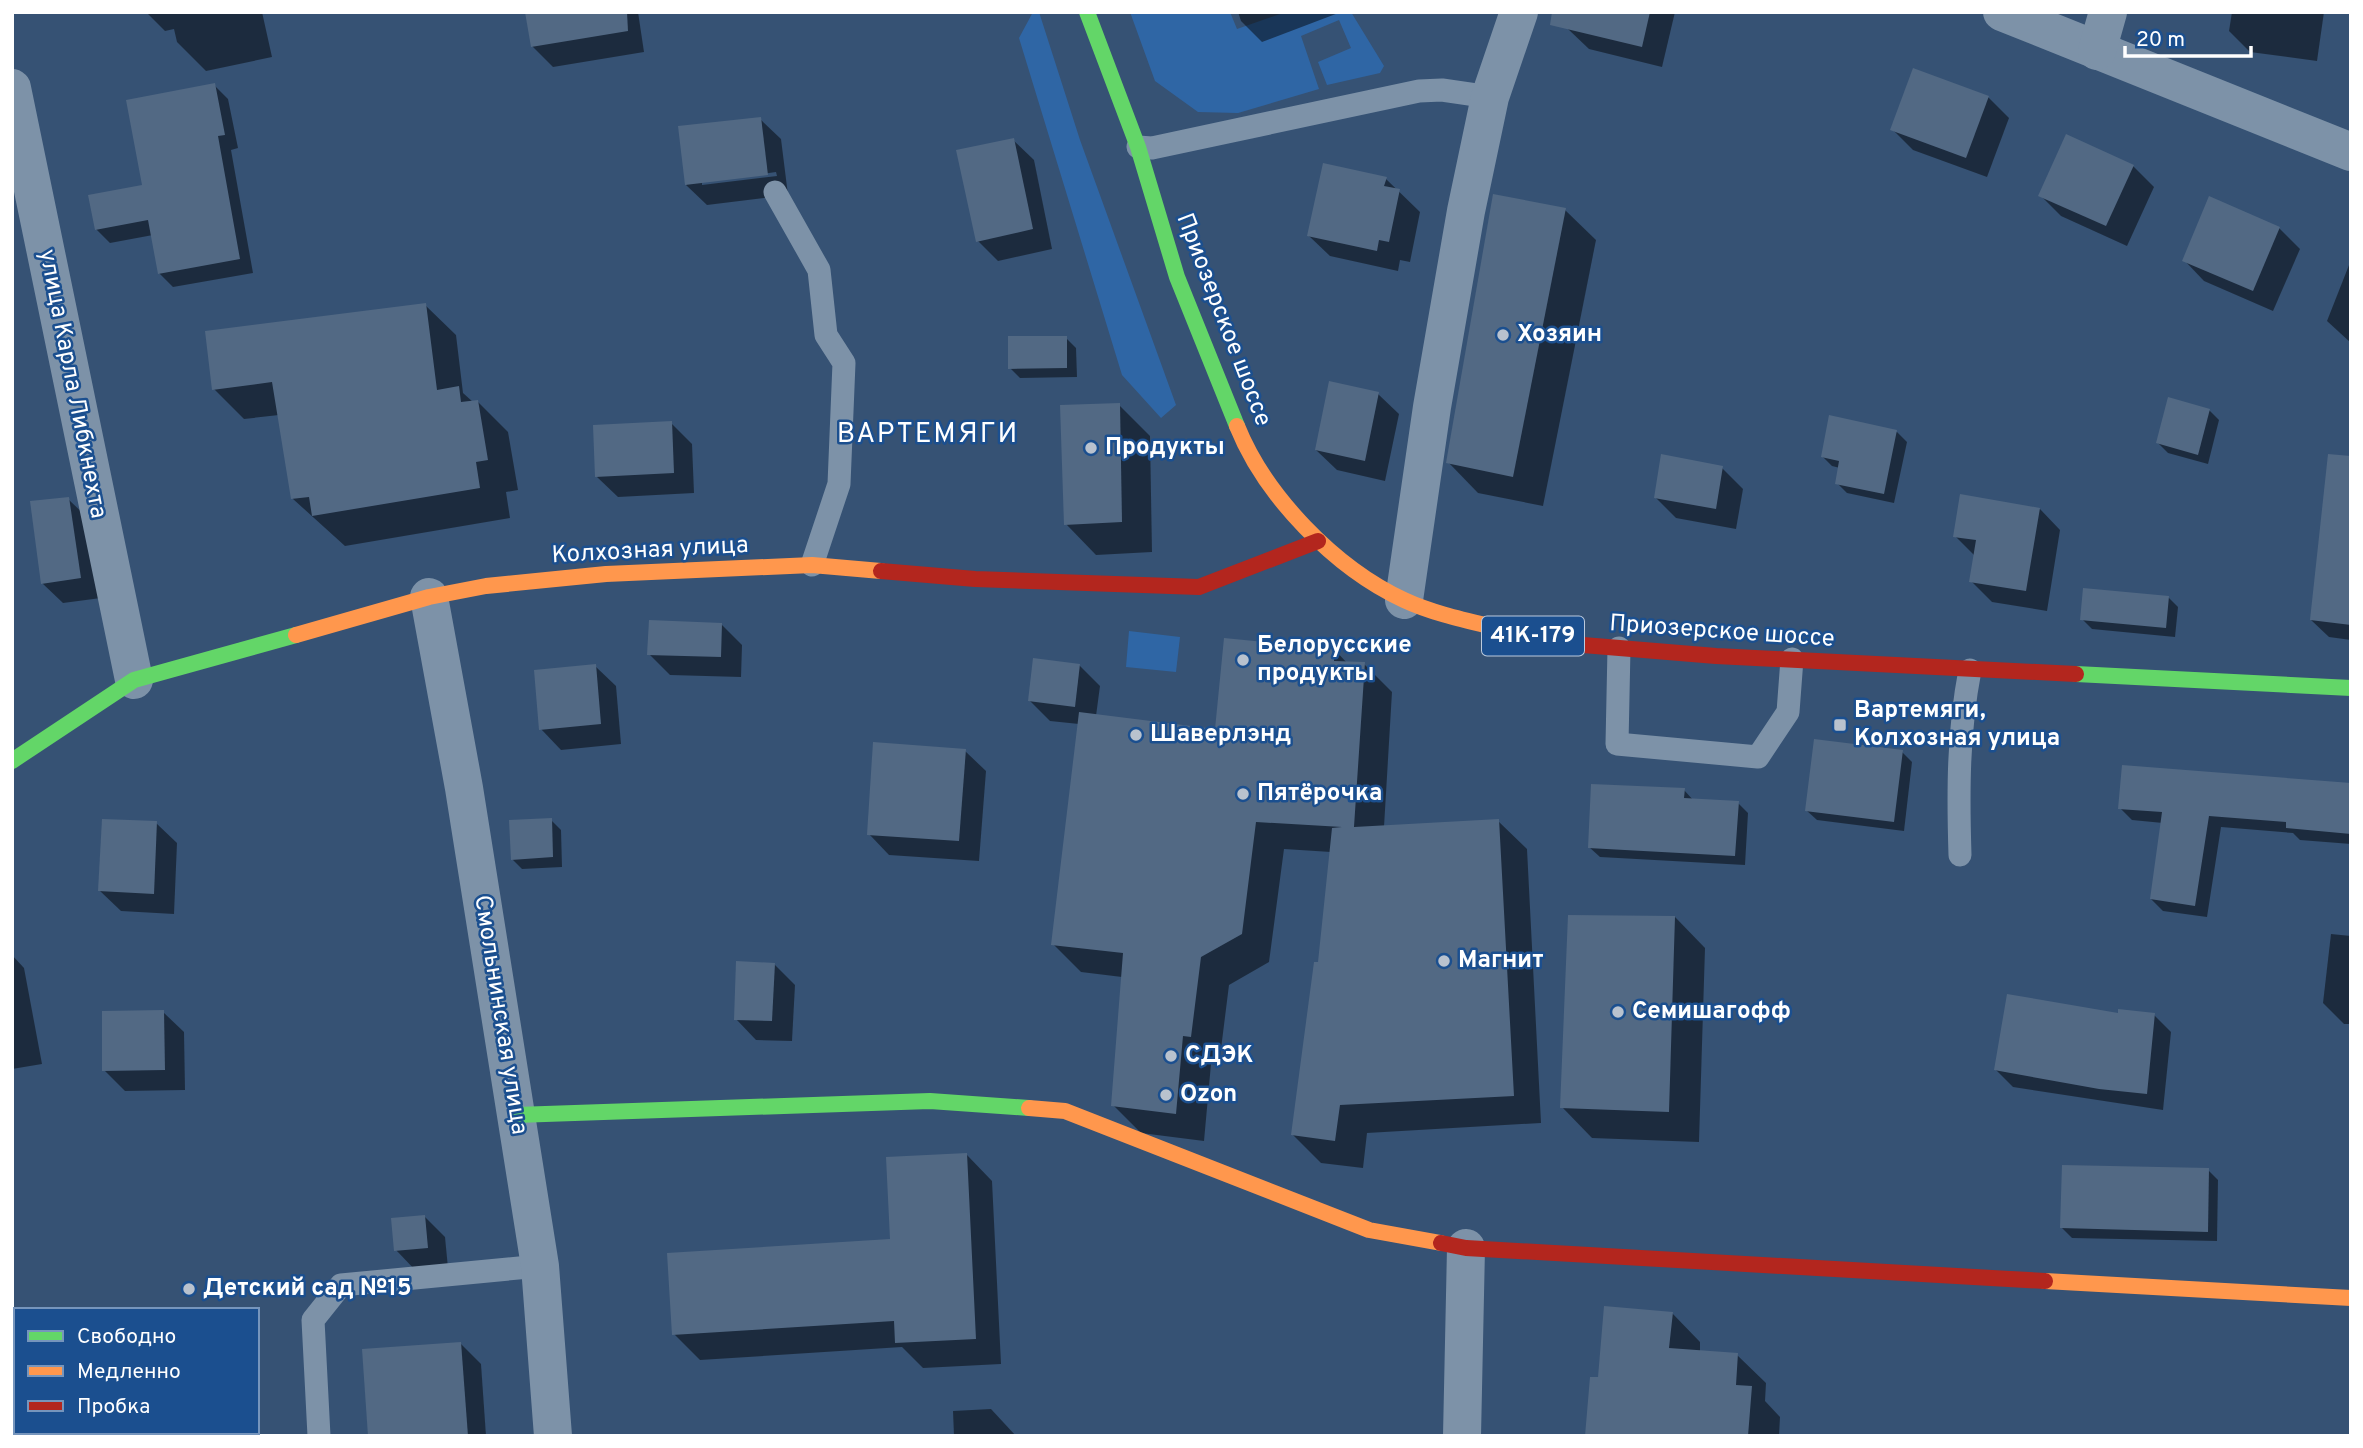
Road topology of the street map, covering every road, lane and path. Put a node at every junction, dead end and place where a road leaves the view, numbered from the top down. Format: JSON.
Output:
{"nodes":[{"id":1,"x":1087,"y":12,"type":"edge"},
{"id":2,"x":1519,"y":12,"type":"edge"},
{"id":3,"x":2002,"y":12,"type":"edge"},
{"id":4,"x":2108,"y":12,"type":"edge"},
{"id":5,"x":2097,"y":51,"type":"junction"},
{"id":6,"x":12,"y":88,"type":"edge"},
{"id":7,"x":1490,"y":97,"type":"junction"},
{"id":8,"x":1138,"y":147,"type":"junction"},
{"id":9,"x":2351,"y":152,"type":"edge"},
{"id":10,"x":775,"y":192,"type":"dead end"},
{"id":11,"x":1318,"y":541,"type":"junction"},
{"id":12,"x":812,"y":565,"type":"junction"},
{"id":13,"x":429,"y":597,"type":"junction"},
{"id":14,"x":1404,"y":600,"type":"junction"},
{"id":15,"x":1619,"y":648,"type":"junction"},
{"id":16,"x":1792,"y":659,"type":"junction"},
{"id":17,"x":1970,"y":670,"type":"junction"},
{"id":18,"x":134,"y":680,"type":"junction"},
{"id":19,"x":2351,"y":688,"type":"edge"},
{"id":20,"x":12,"y":761,"type":"edge"},
{"id":21,"x":1960,"y":855,"type":"dead end"},
{"id":22,"x":516,"y":1115,"type":"junction"},
{"id":23,"x":1466,"y":1248,"type":"junction"},
{"id":24,"x":540,"y":1266,"type":"junction"},
{"id":25,"x":2351,"y":1298,"type":"edge"},
{"id":26,"x":319,"y":1436,"type":"edge"},
{"id":27,"x":553,"y":1436,"type":"edge"},
{"id":28,"x":1462,"y":1436,"type":"edge"}],
"edges":[{"from":1,"to":8,"type":"street","name":"Приозерское шоссе","number":"41К-179"},
{"from":2,"to":7,"type":"street"},
{"from":3,"to":5,"type":"street"},
{"from":4,"to":5,"type":"street"},
{"from":5,"to":9,"type":"street"},
{"from":6,"to":18,"type":"street","name":"улица Карла Либкнехта"},
{"from":7,"to":8,"type":"lane"},
{"from":7,"to":14,"type":"street"},
{"from":8,"to":11,"type":"street","name":"Приозерское шоссе","number":"41К-179"},
{"from":10,"to":12,"type":"lane"},
{"from":11,"to":12,"type":"street","name":"Колхозная улица"},
{"from":11,"to":14,"type":"street","name":"Приозерское шоссе","number":"41К-179"},
{"from":12,"to":13,"type":"street","name":"Колхозная улица"},
{"from":13,"to":18,"type":"street","name":"Колхозная улица"},
{"from":13,"to":22,"type":"street","name":"Смольнинская улица"},
{"from":14,"to":15,"type":"street","name":"Приозерское шоссе","number":"41К-179"},
{"from":15,"to":16,"type":"street","name":"Приозерское шоссе","number":"41К-179"},
{"from":15,"to":16,"type":"lane"},
{"from":16,"to":17,"type":"street","name":"Приозерское шоссе","number":"41К-179"},
{"from":17,"to":19,"type":"street","name":"Приозерское шоссе","number":"41К-179"},
{"from":17,"to":21,"type":"lane"},
{"from":18,"to":20,"type":"street","name":"Колхозная улица"},
{"from":22,"to":23,"type":"street"},
{"from":22,"to":24,"type":"street","name":"Смольнинская улица"},
{"from":23,"to":25,"type":"street"},
{"from":23,"to":28,"type":"street"},
{"from":24,"to":26,"type":"lane"},
{"from":24,"to":27,"type":"street","name":"Смольнинская улица"}]}
